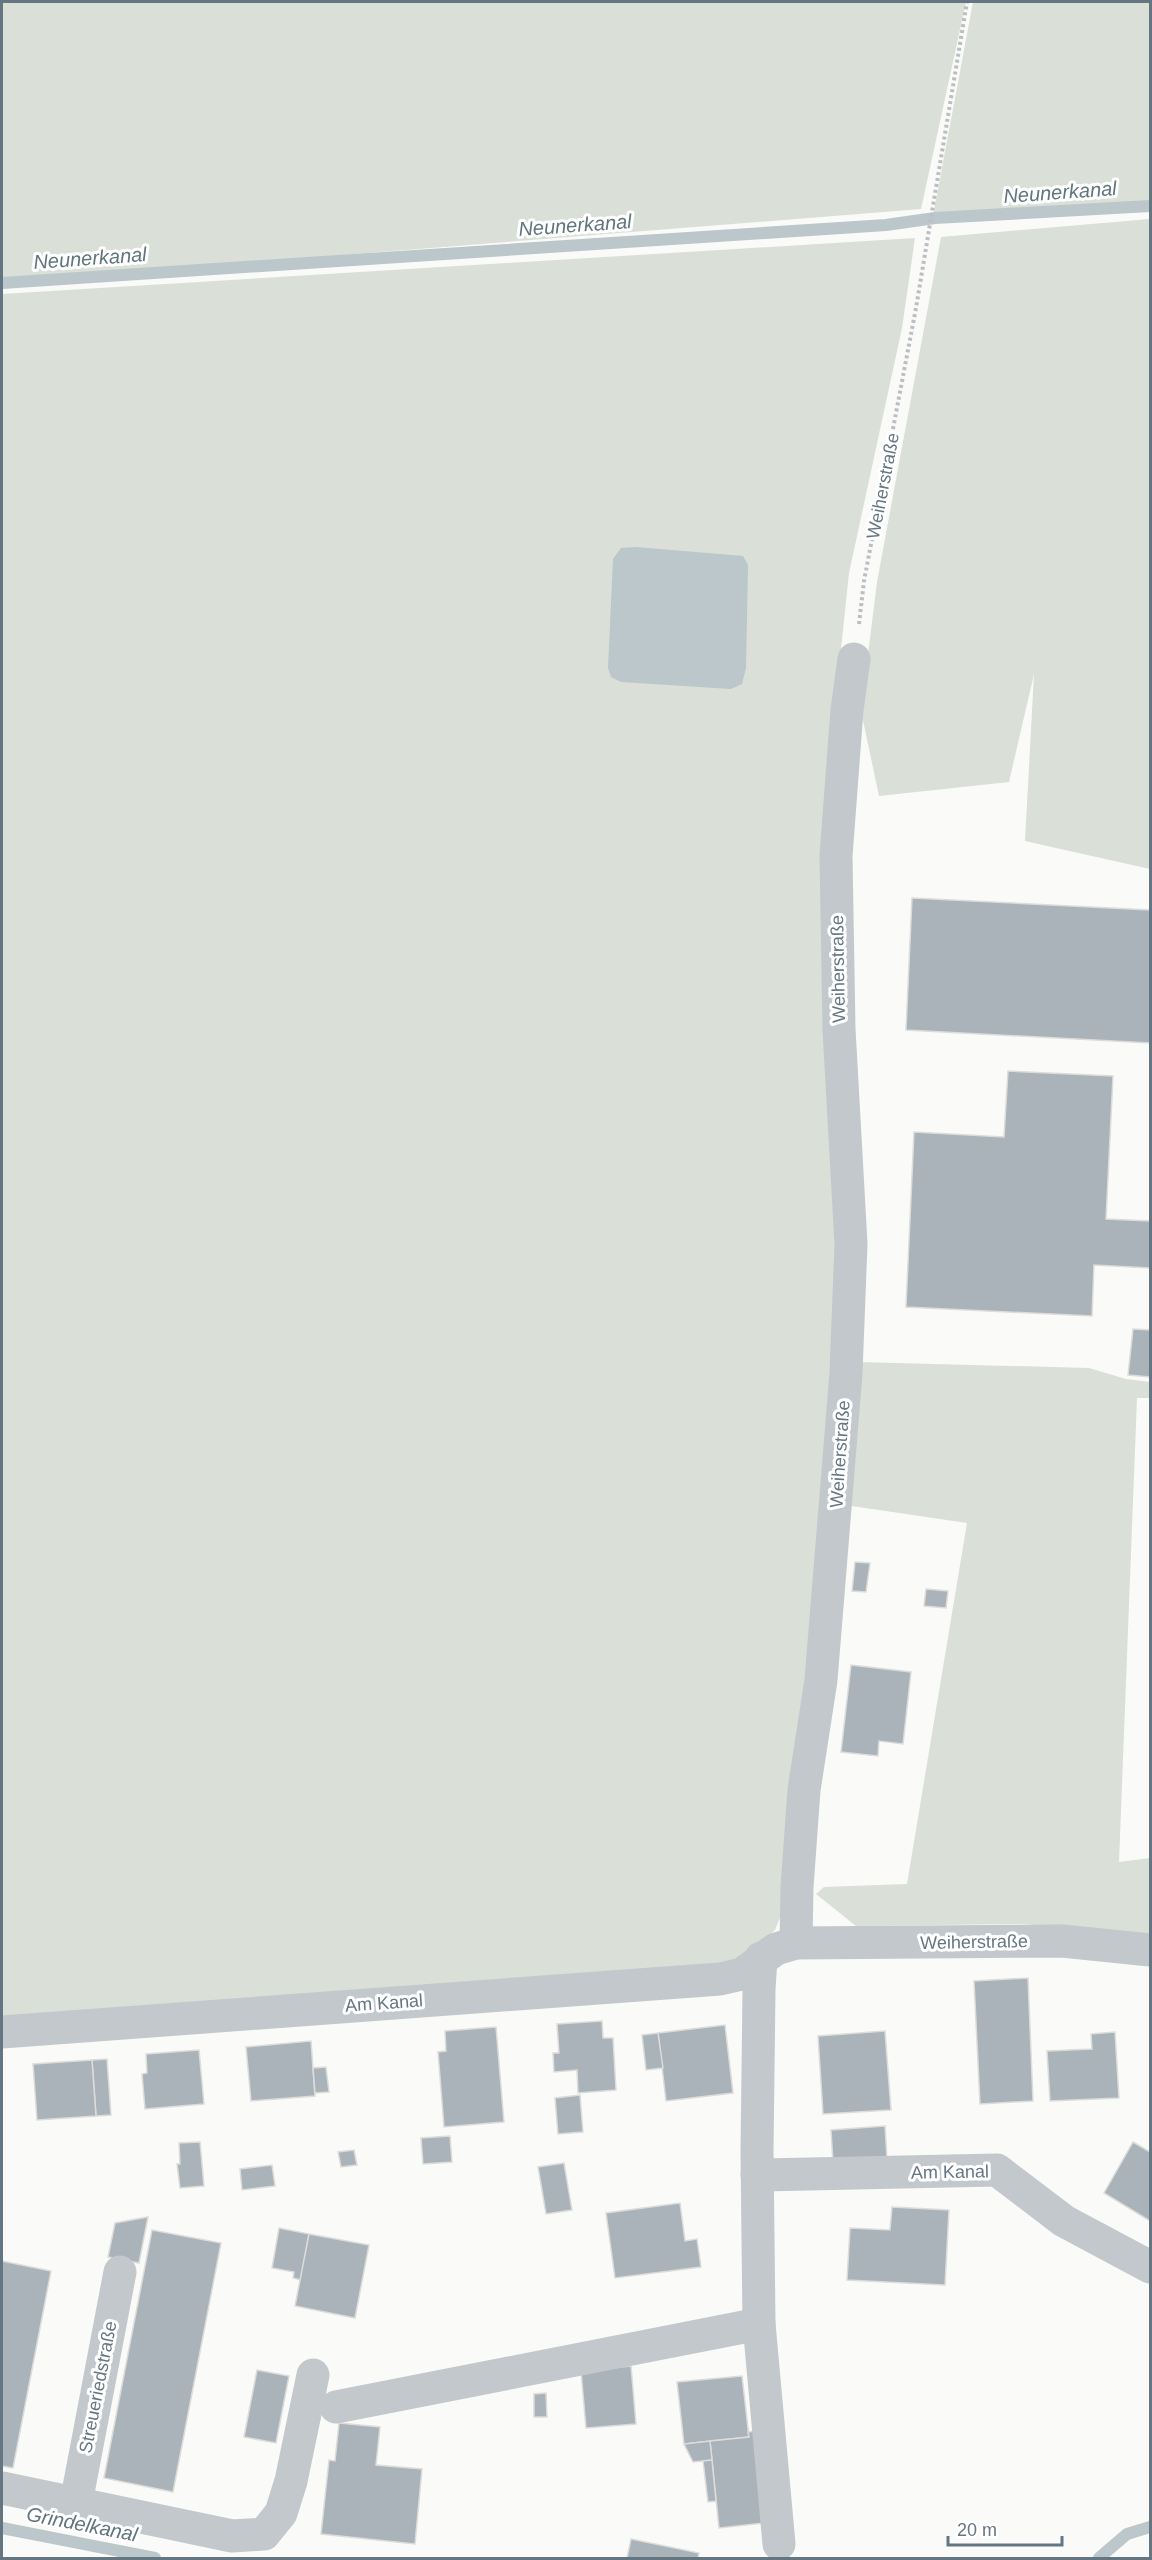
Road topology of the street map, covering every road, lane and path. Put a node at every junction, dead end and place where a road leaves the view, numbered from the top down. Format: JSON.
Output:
{"nodes":[{"id":1,"x":967,"y":2,"type":"edge"},
{"id":2,"x":854,"y":659,"type":"joint"},
{"id":3,"x":778,"y":1950,"type":"junction"},
{"id":4,"x":1150,"y":1950,"type":"edge"},
{"id":5,"x":2,"y":2032,"type":"edge"},
{"id":6,"x":757,"y":2175,"type":"junction"},
{"id":7,"x":1150,"y":2267,"type":"edge"},
{"id":8,"x":120,"y":2272,"type":"dead end"},
{"id":9,"x":759,"y":2324,"type":"junction"},
{"id":10,"x":313,"y":2375,"type":"dead end"},
{"id":11,"x":336,"y":2407,"type":"dead end"},
{"id":12,"x":2,"y":2488,"type":"edge"},
{"id":13,"x":76,"y":2503,"type":"junction"},
{"id":14,"x":779,"y":2544,"type":"dead end"}],
"edges":[{"from":1,"to":2,"type":"path","name":"Weiherstraße"},
{"from":2,"to":3,"type":"street","name":"Weiherstraße"},
{"from":3,"to":4,"type":"street","name":"Weiherstraße"},
{"from":3,"to":5,"type":"street","name":"Am Kanal"},
{"from":3,"to":6,"type":"street"},
{"from":6,"to":7,"type":"street","name":"Am Kanal"},
{"from":6,"to":9,"type":"street"},
{"from":8,"to":13,"type":"street","name":"Streueriedstraße"},
{"from":9,"to":11,"type":"street"},
{"from":9,"to":14,"type":"street"},
{"from":10,"to":13,"type":"street"},
{"from":12,"to":13,"type":"street"}]}
